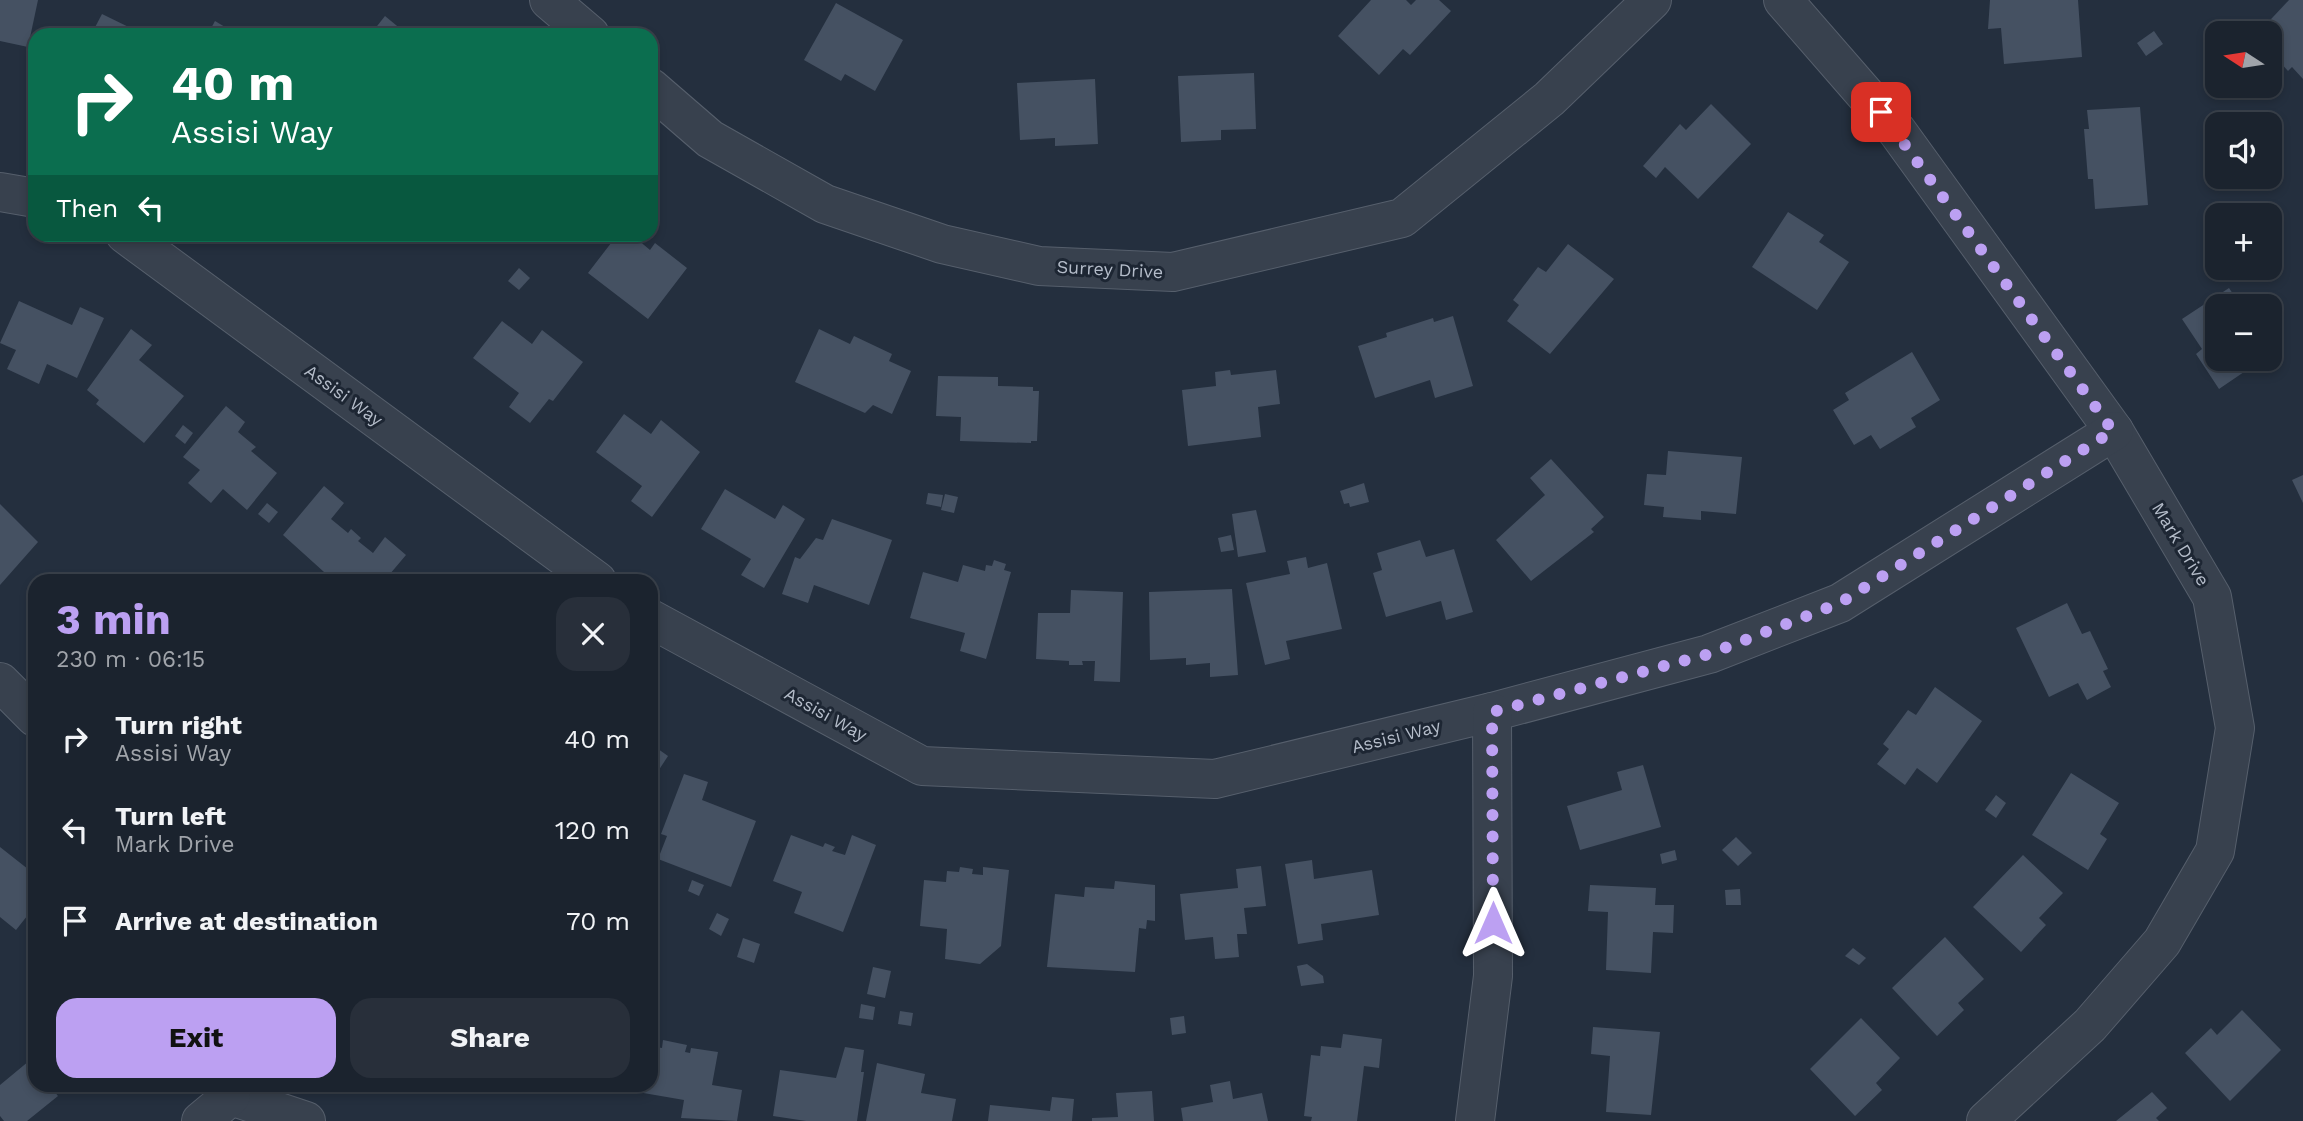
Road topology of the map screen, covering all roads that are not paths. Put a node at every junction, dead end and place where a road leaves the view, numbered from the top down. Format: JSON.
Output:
{"nodes":[{"id":1,"x":549,"y":0,"type":"edge"},
{"id":2,"x":1652,"y":0,"type":"edge"},
{"id":3,"x":1783,"y":0,"type":"edge"},
{"id":4,"x":582,"y":28,"type":"edge"},
{"id":5,"x":658,"y":94,"type":"edge"},
{"id":6,"x":0,"y":192,"type":"edge"},
{"id":7,"x":28,"y":197,"type":"edge"},
{"id":8,"x":136,"y":242,"type":"edge"},
{"id":9,"x":2113,"y":431,"type":"junction"},
{"id":10,"x":587,"y":574,"type":"edge"},
{"id":11,"x":658,"y":623,"type":"edge"},
{"id":12,"x":0,"y":682,"type":"edge"},
{"id":13,"x":28,"y":710,"type":"edge"},
{"id":14,"x":1492,"y":712,"type":"junction"},
{"id":15,"x":230,"y":1092,"type":"edge"},
{"id":16,"x":237,"y":1092,"type":"edge"},
{"id":17,"x":201,"y":1121,"type":"edge"},
{"id":18,"x":306,"y":1121,"type":"edge"},
{"id":19,"x":1475,"y":1121,"type":"edge"},
{"id":20,"x":1986,"y":1121,"type":"edge"}],
"edges":[{"from":1,"to":4,"type":"street"},
{"from":2,"to":5,"type":"street","name":"Surrey Drive"},
{"from":3,"to":9,"type":"street","name":"Mark Drive"},
{"from":6,"to":7,"type":"street"},
{"from":8,"to":10,"type":"street","name":"Assisi Way"},
{"from":9,"to":14,"type":"street","name":"Assisi Way"},
{"from":9,"to":20,"type":"street","name":"Mark Drive"},
{"from":11,"to":14,"type":"street","name":"Assisi Way"},
{"from":12,"to":13,"type":"street"},
{"from":14,"to":19,"type":"street"},
{"from":15,"to":17,"type":"street"},
{"from":16,"to":18,"type":"street"}]}
